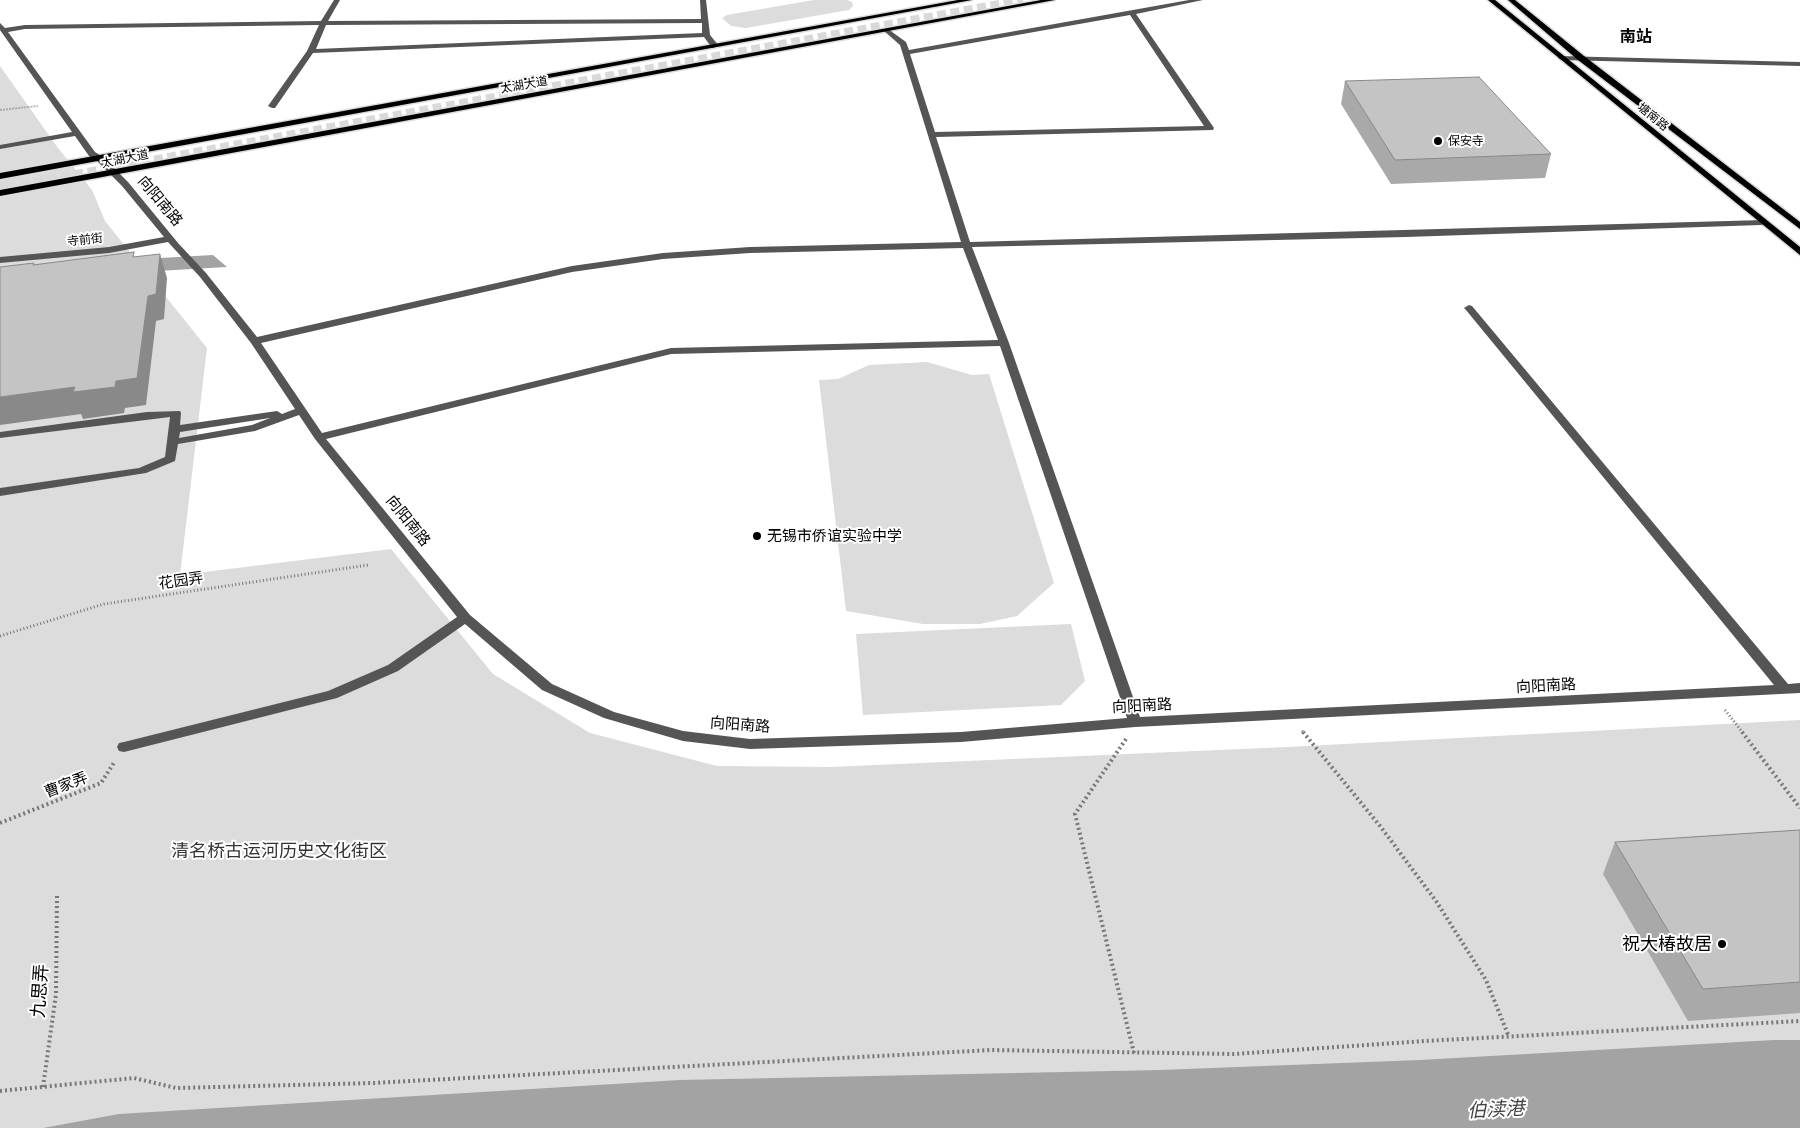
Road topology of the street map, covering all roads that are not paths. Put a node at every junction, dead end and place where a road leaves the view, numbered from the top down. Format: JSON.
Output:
{"nodes":[{"id":1,"x":337,"y":0,"type":"edge"},
{"id":2,"x":703,"y":0,"type":"edge"},
{"id":3,"x":969,"y":0,"type":"edge"},
{"id":4,"x":1052,"y":0,"type":"edge"},
{"id":5,"x":1200,"y":0,"type":"edge"},
{"id":6,"x":1491,"y":0,"type":"edge"},
{"id":7,"x":1511,"y":0,"type":"edge"},
{"id":8,"x":1132,"y":12,"type":"junction"},
{"id":9,"x":704,"y":21,"type":"junction"},
{"id":10,"x":323,"y":23,"type":"junction"},
{"id":11,"x":2,"y":27,"type":"edge"},
{"id":12,"x":886,"y":30,"type":"junction"},
{"id":13,"x":706,"y":35,"type":"junction"},
{"id":14,"x":716,"y":46,"type":"junction"},
{"id":15,"x":311,"y":51,"type":"junction"},
{"id":16,"x":906,"y":53,"type":"junction"},
{"id":17,"x":1562,"y":58,"type":"junction"},
{"id":18,"x":1580,"y":58,"type":"junction"},
{"id":19,"x":1800,"y":64,"type":"edge"},
{"id":20,"x":272,"y":106,"type":"dead end"},
{"id":21,"x":77,"y":132,"type":"junction"},
{"id":22,"x":931,"y":135,"type":"junction"},
{"id":23,"x":0,"y":147,"type":"edge"},
{"id":24,"x":100,"y":159,"type":"junction"},
{"id":25,"x":113,"y":173,"type":"junction"},
{"id":26,"x":0,"y":176,"type":"edge"},
{"id":27,"x":0,"y":193,"type":"tunnel mouth"},
{"id":28,"x":1761,"y":222,"type":"junction"},
{"id":29,"x":1800,"y":226,"type":"edge"},
{"id":30,"x":173,"y":242,"type":"junction"},
{"id":31,"x":966,"y":244,"type":"junction"},
{"id":32,"x":1800,"y":252,"type":"edge"},
{"id":33,"x":0,"y":260,"type":"edge"},
{"id":34,"x":1469,"y":308,"type":"dead end"},
{"id":35,"x":255,"y":341,"type":"junction"},
{"id":36,"x":1004,"y":343,"type":"junction"},
{"id":37,"x":301,"y":410,"type":"junction"},
{"id":38,"x":175,"y":429,"type":"junction"},
{"id":39,"x":0,"y":435,"type":"edge"},
{"id":40,"x":319,"y":437,"type":"junction"},
{"id":41,"x":173,"y":442,"type":"junction"},
{"id":42,"x":0,"y":492,"type":"edge"},
{"id":43,"x":465,"y":618,"type":"junction"},
{"id":44,"x":1800,"y":688,"type":"edge"},
{"id":45,"x":1785,"y":689,"type":"junction"},
{"id":46,"x":1135,"y":722,"type":"junction"},
{"id":47,"x":124,"y":747,"type":"road end"}],
"edges":[{"from":1,"to":10,"type":"street"},
{"from":2,"to":9,"type":"street"},
{"from":3,"to":14,"type":"main road","name":"太湖大道"},
{"from":4,"to":12,"type":"main road","name":"太湖大道"},
{"from":5,"to":8,"type":"street"},
{"from":6,"to":17,"type":"main road","name":"塘南路"},
{"from":7,"to":18,"type":"main road","name":"塘南路"},
{"from":8,"to":16,"type":"street"},
{"from":8,"to":22,"type":"street"},
{"from":9,"to":10,"type":"street"},
{"from":9,"to":13,"type":"street"},
{"from":10,"to":11,"type":"street"},
{"from":10,"to":15,"type":"street"},
{"from":11,"to":21,"type":"street","name":"向阳南路"},
{"from":12,"to":16,"type":"street"},
{"from":12,"to":25,"type":"main road","name":"太湖大道"},
{"from":13,"to":14,"type":"street"},
{"from":13,"to":15,"type":"street"},
{"from":14,"to":24,"type":"main road","name":"太湖大道"},
{"from":15,"to":20,"type":"street"},
{"from":16,"to":22,"type":"street"},
{"from":17,"to":18,"type":"street"},
{"from":17,"to":28,"type":"main road","name":"塘南路"},
{"from":18,"to":19,"type":"street"},
{"from":18,"to":29,"type":"main road","name":"塘南路"},
{"from":21,"to":23,"type":"street"},
{"from":21,"to":24,"type":"street","name":"向阳南路"},
{"from":22,"to":31,"type":"street"},
{"from":24,"to":25,"type":"street","name":"向阳南路"},
{"from":24,"to":26,"type":"main road","name":"太湖大道"},
{"from":25,"to":27,"type":"main road","name":"太湖大道"},
{"from":25,"to":30,"type":"street","name":"向阳南路"},
{"from":28,"to":31,"type":"street"},
{"from":28,"to":32,"type":"main road","name":"塘南路"},
{"from":30,"to":33,"type":"street","name":"寺前街"},
{"from":30,"to":35,"type":"street","name":"向阳南路"},
{"from":31,"to":35,"type":"street"},
{"from":31,"to":36,"type":"street"},
{"from":34,"to":45,"type":"street"},
{"from":35,"to":37,"type":"street","name":"向阳南路"},
{"from":36,"to":40,"type":"street"},
{"from":36,"to":46,"type":"street"},
{"from":37,"to":38,"type":"street"},
{"from":37,"to":40,"type":"street","name":"向阳南路"},
{"from":37,"to":41,"type":"street"},
{"from":38,"to":39,"type":"street"},
{"from":38,"to":41,"type":"street"},
{"from":40,"to":43,"type":"street","name":"向阳南路"},
{"from":41,"to":42,"type":"street"},
{"from":43,"to":46,"type":"street","name":"向阳南路"},
{"from":43,"to":47,"type":"street"},
{"from":44,"to":45,"type":"street","name":"向阳南路"},
{"from":45,"to":46,"type":"street","name":"向阳南路"}]}
